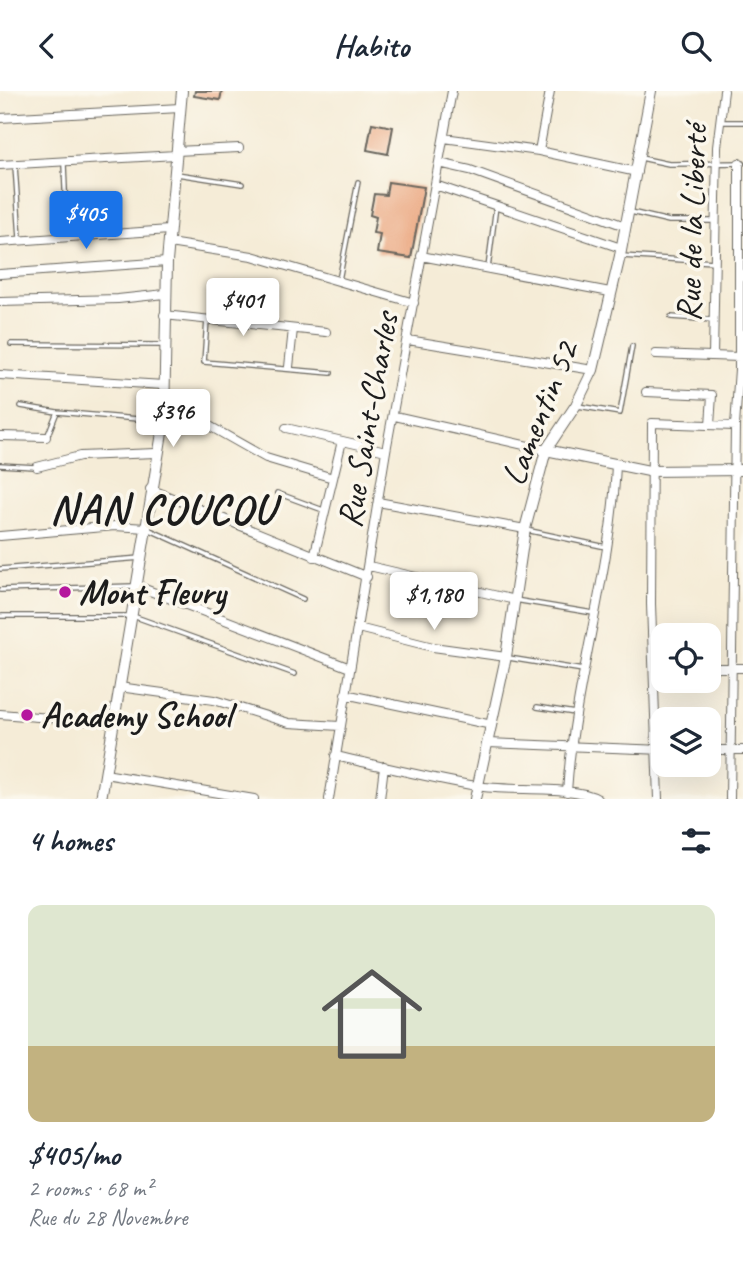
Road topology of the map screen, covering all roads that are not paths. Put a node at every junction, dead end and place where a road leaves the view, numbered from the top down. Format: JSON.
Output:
{"nodes":[{"id":1,"x":182,"y":91,"type":"edge"},
{"id":2,"x":452,"y":91,"type":"edge"},
{"id":3,"x":550,"y":91,"type":"edge"},
{"id":4,"x":651,"y":91,"type":"edge"},
{"id":5,"x":724,"y":91,"type":"edge"},
{"id":6,"x":180,"y":108,"type":"junction"},
{"id":7,"x":0,"y":118,"type":"edge"},
{"id":8,"x":720,"y":122,"type":"junction"},
{"id":9,"x":743,"y":122,"type":"edge"},
{"id":10,"x":444,"y":138,"type":"junction"},
{"id":11,"x":239,"y":148,"type":"dead end"},
{"id":12,"x":539,"y":151,"type":"junction"},
{"id":13,"x":176,"y":153,"type":"junction"},
{"id":14,"x":639,"y":158,"type":"junction"},
{"id":15,"x":64,"y":162,"type":"junction"},
{"id":16,"x":439,"y":163,"type":"junction"},
{"id":17,"x":741,"y":163,"type":"edge"},
{"id":18,"x":716,"y":164,"type":"junction"},
{"id":19,"x":0,"y":165,"type":"edge"},
{"id":20,"x":15,"y":165,"type":"junction"},
{"id":21,"x":637,"y":172,"type":"junction"},
{"id":22,"x":174,"y":174,"type":"junction"},
{"id":23,"x":358,"y":182,"type":"dead end"},
{"id":24,"x":242,"y":184,"type":"dead end"},
{"id":25,"x":435,"y":185,"type":"junction"},
{"id":26,"x":496,"y":204,"type":"junction"},
{"id":27,"x":629,"y":211,"type":"junction"},
{"id":28,"x":715,"y":221,"type":"junction"},
{"id":29,"x":625,"y":226,"type":"junction"},
{"id":30,"x":169,"y":230,"type":"junction"},
{"id":31,"x":67,"y":238,"type":"junction"},
{"id":32,"x":20,"y":240,"type":"junction"},
{"id":33,"x":0,"y":242,"type":"edge"},
{"id":34,"x":169,"y":243,"type":"junction"},
{"id":35,"x":621,"y":252,"type":"junction"},
{"id":36,"x":421,"y":256,"type":"junction"},
{"id":37,"x":166,"y":262,"type":"junction"},
{"id":38,"x":714,"y":262,"type":"junction"},
{"id":39,"x":488,"y":269,"type":"junction"},
{"id":40,"x":0,"y":274,"type":"edge"},
{"id":41,"x":339,"y":280,"type":"junction"},
{"id":42,"x":610,"y":292,"type":"junction"},
{"id":43,"x":165,"y":294,"type":"junction"},
{"id":44,"x":0,"y":302,"type":"edge"},
{"id":45,"x":414,"y":303,"type":"junction"},
{"id":46,"x":164,"y":314,"type":"junction"},
{"id":47,"x":671,"y":317,"type":"dead end"},
{"id":48,"x":207,"y":320,"type":"junction"},
{"id":49,"x":713,"y":320,"type":"junction"},
{"id":50,"x":293,"y":329,"type":"junction"},
{"id":51,"x":326,"y":333,"type":"dead end"},
{"id":52,"x":408,"y":340,"type":"junction"},
{"id":53,"x":11,"y":344,"type":"dead end"},
{"id":54,"x":163,"y":345,"type":"junction"},
{"id":55,"x":632,"y":346,"type":"dead end"},
{"id":56,"x":656,"y":354,"type":"dead end"},
{"id":57,"x":713,"y":356,"type":"junction"},
{"id":58,"x":739,"y":357,"type":"junction"},
{"id":59,"x":289,"y":367,"type":"junction"},
{"id":60,"x":593,"y":370,"type":"junction"},
{"id":61,"x":331,"y":373,"type":"dead end"},
{"id":62,"x":0,"y":375,"type":"edge"},
{"id":63,"x":164,"y":386,"type":"junction"},
{"id":64,"x":646,"y":392,"type":"dead end"},
{"id":65,"x":576,"y":405,"type":"junction"},
{"id":66,"x":21,"y":406,"type":"dead end"},
{"id":67,"x":163,"y":407,"type":"junction"},
{"id":68,"x":57,"y":412,"type":"junction"},
{"id":69,"x":395,"y":416,"type":"junction"},
{"id":70,"x":164,"y":421,"type":"junction"},
{"id":71,"x":710,"y":425,"type":"junction"},
{"id":72,"x":735,"y":426,"type":"junction"},
{"id":73,"x":286,"y":428,"type":"dead end"},
{"id":74,"x":0,"y":436,"type":"edge"},
{"id":75,"x":46,"y":437,"type":"joint"},
{"id":76,"x":342,"y":441,"type":"junction"},
{"id":77,"x":546,"y":450,"type":"junction"},
{"id":78,"x":386,"y":451,"type":"junction"},
{"id":79,"x":156,"y":453,"type":"junction"},
{"id":80,"x":0,"y":465,"type":"edge"},
{"id":81,"x":616,"y":465,"type":"junction"},
{"id":82,"x":37,"y":467,"type":"joint"},
{"id":83,"x":649,"y":471,"type":"junction"},
{"id":84,"x":739,"y":471,"type":"edge"},
{"id":85,"x":333,"y":478,"type":"junction"},
{"id":86,"x":150,"y":489,"type":"junction"},
{"id":87,"x":276,"y":493,"type":"dead end"},
{"id":88,"x":378,"y":502,"type":"junction"},
{"id":89,"x":325,"y":510,"type":"junction"},
{"id":90,"x":146,"y":528,"type":"junction"},
{"id":91,"x":525,"y":529,"type":"junction"},
{"id":92,"x":0,"y":536,"type":"edge"},
{"id":93,"x":606,"y":547,"type":"junction"},
{"id":94,"x":314,"y":557,"type":"junction"},
{"id":95,"x":142,"y":558,"type":"junction"},
{"id":96,"x":369,"y":566,"type":"junction"},
{"id":97,"x":0,"y":569,"type":"edge"},
{"id":98,"x":367,"y":577,"type":"junction"},
{"id":99,"x":137,"y":586,"type":"junction"},
{"id":100,"x":0,"y":590,"type":"edge"},
{"id":101,"x":303,"y":599,"type":"dead end"},
{"id":102,"x":515,"y":600,"type":"junction"},
{"id":103,"x":595,"y":614,"type":"junction"},
{"id":104,"x":0,"y":616,"type":"edge"},
{"id":105,"x":133,"y":616,"type":"junction"},
{"id":106,"x":652,"y":623,"type":"edge"},
{"id":107,"x":358,"y":628,"type":"junction"},
{"id":108,"x":506,"y":657,"type":"junction"},
{"id":109,"x":350,"y":668,"type":"junction"},
{"id":110,"x":721,"y":668,"type":"edge"},
{"id":111,"x":733,"y":668,"type":"junction"},
{"id":112,"x":743,"y":668,"type":"edge"},
{"id":113,"x":583,"y":670,"type":"junction"},
{"id":114,"x":295,"y":674,"type":"dead end"},
{"id":115,"x":118,"y":687,"type":"junction"},
{"id":116,"x":345,"y":694,"type":"junction"},
{"id":117,"x":537,"y":707,"type":"dead end"},
{"id":118,"x":575,"y":713,"type":"junction"},
{"id":119,"x":0,"y":714,"type":"edge"},
{"id":120,"x":113,"y":723,"type":"junction"},
{"id":121,"x":492,"y":725,"type":"junction"},
{"id":122,"x":340,"y":726,"type":"junction"},
{"id":123,"x":488,"y":743,"type":"junction"},
{"id":124,"x":570,"y":746,"type":"junction"},
{"id":125,"x":651,"y":750,"type":"edge"},
{"id":126,"x":721,"y":750,"type":"edge"},
{"id":127,"x":732,"y":750,"type":"junction"},
{"id":128,"x":743,"y":750,"type":"edge"},
{"id":129,"x":335,"y":756,"type":"junction"},
{"id":130,"x":384,"y":766,"type":"junction"},
{"id":131,"x":105,"y":774,"type":"junction"},
{"id":132,"x":658,"y":777,"type":"edge"},
{"id":133,"x":478,"y":786,"type":"junction"},
{"id":134,"x":567,"y":792,"type":"junction"},
{"id":135,"x":577,"y":796,"type":"edge"},
{"id":136,"x":101,"y":799,"type":"edge"},
{"id":137,"x":254,"y":799,"type":"edge"},
{"id":138,"x":329,"y":799,"type":"edge"},
{"id":139,"x":380,"y":799,"type":"edge"},
{"id":140,"x":475,"y":799,"type":"edge"},
{"id":141,"x":598,"y":799,"type":"edge"},
{"id":142,"x":658,"y":799,"type":"edge"},
{"id":143,"x":730,"y":799,"type":"edge"}],
"edges":[{"from":1,"to":6,"type":"street"},
{"from":2,"to":10,"type":"street","name":"Rue Saint-Charles"},
{"from":3,"to":12,"type":"street"},
{"from":4,"to":14,"type":"street","name":"Lamentin 52"},
{"from":5,"to":8,"type":"street","name":"Rue de la Liberté"},
{"from":6,"to":7,"type":"street"},
{"from":6,"to":13,"type":"street"},
{"from":8,"to":9,"type":"lane"},
{"from":8,"to":18,"type":"street","name":"Rue de la Liberté"},
{"from":10,"to":12,"type":"street"},
{"from":10,"to":16,"type":"street","name":"Rue Saint-Charles"},
{"from":11,"to":13,"type":"street"},
{"from":12,"to":21,"type":"street"},
{"from":13,"to":15,"type":"street"},
{"from":13,"to":22,"type":"street"},
{"from":14,"to":18,"type":"lane"},
{"from":14,"to":21,"type":"street","name":"Lamentin 52"},
{"from":15,"to":20,"type":"street"},
{"from":15,"to":31,"type":"lane"},
{"from":16,"to":25,"type":"street","name":"Rue Saint-Charles"},
{"from":16,"to":29,"type":"street"},
{"from":17,"to":18,"type":"lane"},
{"from":17,"to":58,"type":"street"},
{"from":18,"to":28,"type":"street","name":"Rue de la Liberté"},
{"from":19,"to":20,"type":"street"},
{"from":20,"to":32,"type":"lane"},
{"from":21,"to":27,"type":"street","name":"Lamentin 52"},
{"from":22,"to":24,"type":"lane"},
{"from":22,"to":30,"type":"street"},
{"from":23,"to":41,"type":"lane"},
{"from":25,"to":26,"type":"street"},
{"from":25,"to":36,"type":"street","name":"Rue Saint-Charles"},
{"from":26,"to":35,"type":"street"},
{"from":26,"to":39,"type":"lane"},
{"from":27,"to":28,"type":"lane"},
{"from":27,"to":29,"type":"street","name":"Lamentin 52"},
{"from":28,"to":38,"type":"street","name":"Rue de la Liberté"},
{"from":29,"to":35,"type":"street","name":"Lamentin 52"},
{"from":30,"to":31,"type":"street"},
{"from":30,"to":34,"type":"street"},
{"from":31,"to":32,"type":"street"},
{"from":32,"to":33,"type":"street"},
{"from":34,"to":37,"type":"street"},
{"from":34,"to":41,"type":"street"},
{"from":35,"to":38,"type":"lane"},
{"from":35,"to":42,"type":"street","name":"Lamentin 52"},
{"from":36,"to":39,"type":"street"},
{"from":36,"to":45,"type":"street","name":"Rue Saint-Charles"},
{"from":37,"to":40,"type":"street"},
{"from":37,"to":43,"type":"street"},
{"from":38,"to":49,"type":"street","name":"Rue de la Liberté"},
{"from":39,"to":42,"type":"street"},
{"from":41,"to":45,"type":"street"},
{"from":42,"to":60,"type":"street","name":"Lamentin 52"},
{"from":43,"to":44,"type":"street"},
{"from":43,"to":46,"type":"street"},
{"from":45,"to":52,"type":"street","name":"Rue Saint-Charles"},
{"from":46,"to":48,"type":"street"},
{"from":46,"to":54,"type":"street"},
{"from":47,"to":49,"type":"lane"},
{"from":48,"to":50,"type":"street"},
{"from":48,"to":59,"type":"lane"},
{"from":49,"to":57,"type":"street","name":"Rue de la Liberté"},
{"from":50,"to":51,"type":"street"},
{"from":50,"to":59,"type":"street"},
{"from":52,"to":60,"type":"street"},
{"from":52,"to":69,"type":"street","name":"Rue Saint-Charles"},
{"from":53,"to":54,"type":"lane"},
{"from":54,"to":63,"type":"street"},
{"from":55,"to":65,"type":"lane"},
{"from":56,"to":57,"type":"street"},
{"from":57,"to":58,"type":"street"},
{"from":58,"to":72,"type":"street"},
{"from":59,"to":61,"type":"lane"},
{"from":60,"to":65,"type":"street","name":"Lamentin 52"},
{"from":62,"to":63,"type":"street"},
{"from":63,"to":67,"type":"street"},
{"from":64,"to":71,"type":"street"},
{"from":65,"to":77,"type":"street","name":"Lamentin 52"},
{"from":66,"to":68,"type":"lane"},
{"from":67,"to":70,"type":"street"},
{"from":67,"to":85,"type":"street"},
{"from":68,"to":70,"type":"lane"},
{"from":68,"to":75,"type":"lane"},
{"from":69,"to":77,"type":"street"},
{"from":69,"to":78,"type":"street","name":"Rue Saint-Charles"},
{"from":70,"to":79,"type":"street"},
{"from":71,"to":72,"type":"street"},
{"from":71,"to":83,"type":"street"},
{"from":72,"to":84,"type":"street"},
{"from":73,"to":76,"type":"street"},
{"from":74,"to":75,"type":"street"},
{"from":76,"to":78,"type":"street"},
{"from":76,"to":85,"type":"street"},
{"from":77,"to":81,"type":"street"},
{"from":77,"to":91,"type":"street","name":"Lamentin 52"},
{"from":78,"to":88,"type":"street","name":"Rue Saint-Charles"},
{"from":79,"to":82,"type":"street"},
{"from":79,"to":86,"type":"street"},
{"from":80,"to":82,"type":"lane"},
{"from":81,"to":83,"type":"street"},
{"from":81,"to":93,"type":"street"},
{"from":83,"to":84,"type":"street"},
{"from":83,"to":106,"type":"street"},
{"from":84,"to":111,"type":"street"},
{"from":85,"to":89,"type":"street"},
{"from":86,"to":90,"type":"street"},
{"from":86,"to":94,"type":"street"},
{"from":87,"to":89,"type":"lane"},
{"from":88,"to":91,"type":"street"},
{"from":88,"to":96,"type":"street","name":"Rue Saint-Charles"},
{"from":89,"to":94,"type":"street"},
{"from":90,"to":92,"type":"street"},
{"from":90,"to":95,"type":"street"},
{"from":90,"to":101,"type":"lane"},
{"from":91,"to":93,"type":"lane"},
{"from":91,"to":102,"type":"street","name":"Lamentin 52"},
{"from":93,"to":103,"type":"street"},
{"from":94,"to":98,"type":"street"},
{"from":95,"to":97,"type":"lane"},
{"from":95,"to":99,"type":"street"},
{"from":96,"to":98,"type":"street","name":"Rue Saint-Charles"},
{"from":96,"to":102,"type":"street"},
{"from":98,"to":107,"type":"street","name":"Rue Saint-Charles"},
{"from":99,"to":100,"type":"lane"},
{"from":99,"to":105,"type":"street"},
{"from":99,"to":109,"type":"street"},
{"from":102,"to":103,"type":"lane"},
{"from":102,"to":108,"type":"street","name":"Lamentin 52"},
{"from":103,"to":113,"type":"street"},
{"from":104,"to":105,"type":"lane"},
{"from":105,"to":114,"type":"lane"},
{"from":105,"to":115,"type":"street"},
{"from":107,"to":108,"type":"street"},
{"from":107,"to":109,"type":"street","name":"Rue Saint-Charles"},
{"from":108,"to":113,"type":"lane"},
{"from":108,"to":121,"type":"street","name":"Lamentin 52"},
{"from":109,"to":116,"type":"street","name":"Rue Saint-Charles"},
{"from":110,"to":111,"type":"street"},
{"from":111,"to":112,"type":"street"},
{"from":111,"to":127,"type":"street"},
{"from":113,"to":118,"type":"street"},
{"from":115,"to":120,"type":"street"},
{"from":115,"to":122,"type":"street"},
{"from":116,"to":121,"type":"street"},
{"from":116,"to":122,"type":"street","name":"Rue Saint-Charles"},
{"from":117,"to":118,"type":"lane"},
{"from":118,"to":124,"type":"street"},
{"from":119,"to":120,"type":"street"},
{"from":120,"to":131,"type":"street"},
{"from":121,"to":123,"type":"street","name":"Lamentin 52"},
{"from":122,"to":129,"type":"street","name":"Rue Saint-Charles"},
{"from":123,"to":124,"type":"street"},
{"from":123,"to":133,"type":"street","name":"Lamentin 52"},
{"from":124,"to":125,"type":"street"},
{"from":124,"to":134,"type":"street"},
{"from":126,"to":127,"type":"street"},
{"from":127,"to":128,"type":"street"},
{"from":127,"to":143,"type":"street"},
{"from":129,"to":130,"type":"street"},
{"from":129,"to":138,"type":"street","name":"Rue Saint-Charles"},
{"from":130,"to":133,"type":"street"},
{"from":130,"to":139,"type":"street"},
{"from":131,"to":136,"type":"street"},
{"from":131,"to":137,"type":"street"},
{"from":132,"to":142,"type":"street"},
{"from":133,"to":134,"type":"street"},
{"from":133,"to":140,"type":"street","name":"Lamentin 52"},
{"from":134,"to":135,"type":"street"},
{"from":135,"to":141,"type":"street"}]}
